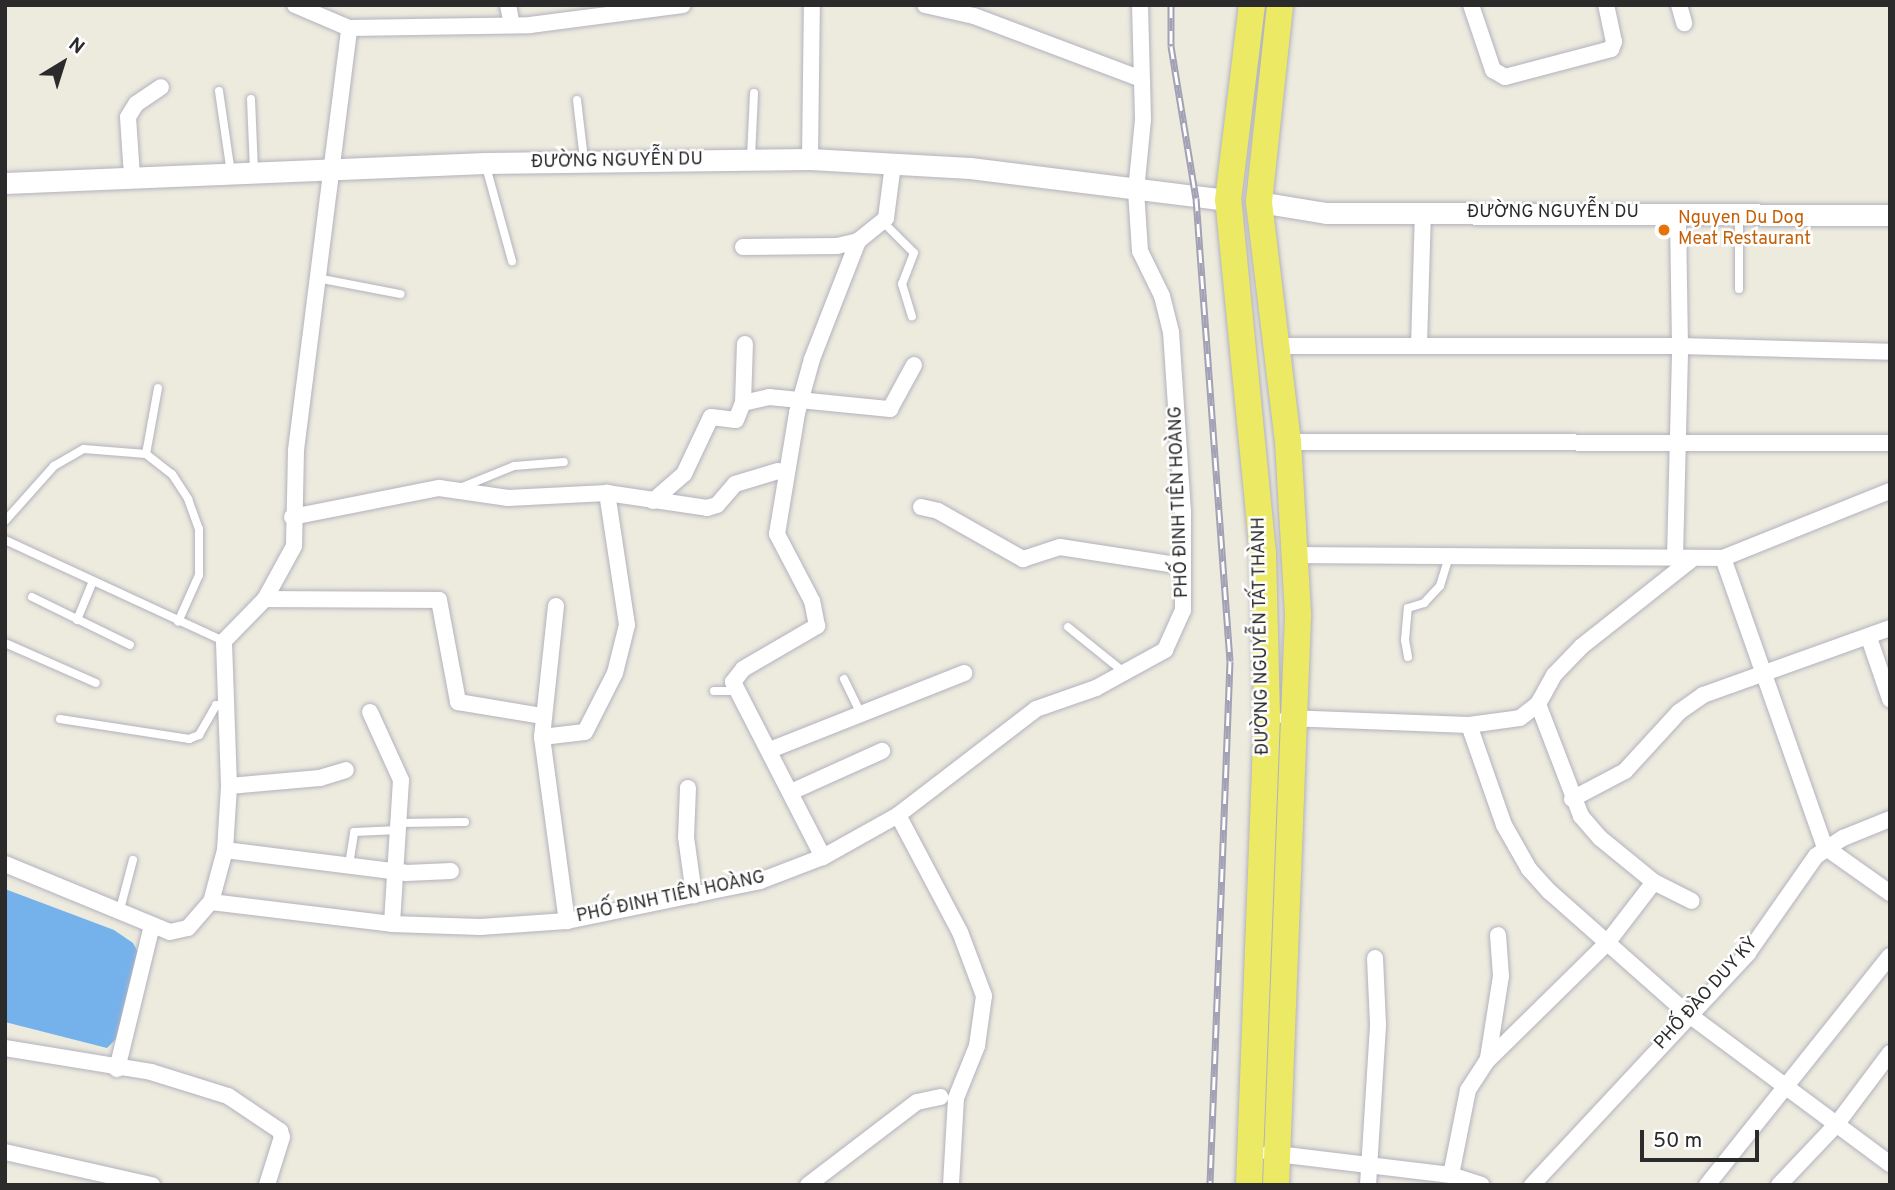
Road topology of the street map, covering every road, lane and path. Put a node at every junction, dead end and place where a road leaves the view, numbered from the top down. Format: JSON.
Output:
{"nodes":[{"id":1,"x":295,"y":5,"type":"edge"},
{"id":2,"x":508,"y":5,"type":"edge"},
{"id":3,"x":683,"y":5,"type":"edge"},
{"id":4,"x":812,"y":5,"type":"edge"},
{"id":5,"x":925,"y":5,"type":"edge"},
{"id":6,"x":1140,"y":5,"type":"edge"},
{"id":7,"x":1252,"y":5,"type":"edge"},
{"id":8,"x":1280,"y":5,"type":"edge"},
{"id":9,"x":1471,"y":5,"type":"edge"},
{"id":10,"x":1606,"y":5,"type":"edge"},
{"id":11,"x":1679,"y":5,"type":"edge"},
{"id":12,"x":1684,"y":23,"type":"dead end"},
{"id":13,"x":512,"y":25,"type":"junction"},
{"id":14,"x":349,"y":28,"type":"junction"},
{"id":15,"x":1139,"y":78,"type":"junction"},
{"id":16,"x":161,"y":87,"type":"dead end"},
{"id":17,"x":219,"y":91,"type":"dead end"},
{"id":18,"x":754,"y":93,"type":"dead end"},
{"id":19,"x":251,"y":99,"type":"dead end"},
{"id":20,"x":577,"y":100,"type":"dead end"},
{"id":21,"x":810,"y":159,"type":"junction"},
{"id":22,"x":751,"y":160,"type":"junction"},
{"id":23,"x":485,"y":163,"type":"junction"},
{"id":24,"x":584,"y":163,"type":"junction"},
{"id":25,"x":893,"y":164,"type":"junction"},
{"id":26,"x":329,"y":170,"type":"junction"},
{"id":27,"x":254,"y":172,"type":"junction"},
{"id":28,"x":231,"y":173,"type":"junction"},
{"id":29,"x":132,"y":176,"type":"junction"},
{"id":30,"x":5,"y":183,"type":"edge"},
{"id":31,"x":1136,"y":191,"type":"junction"},
{"id":32,"x":1228,"y":200,"type":"junction"},
{"id":33,"x":1259,"y":202,"type":"junction"},
{"id":34,"x":1678,"y":212,"type":"junction"},
{"id":35,"x":1423,"y":213,"type":"junction"},
{"id":36,"x":1739,"y":213,"type":"junction"},
{"id":37,"x":1890,"y":215,"type":"edge"},
{"id":38,"x":884,"y":223,"type":"junction"},
{"id":39,"x":858,"y":242,"type":"junction"},
{"id":40,"x":743,"y":247,"type":"dead end"},
{"id":41,"x":513,"y":261,"type":"dead end"},
{"id":42,"x":317,"y":278,"type":"junction"},
{"id":43,"x":1740,"y":289,"type":"dead end"},
{"id":44,"x":400,"y":294,"type":"dead end"},
{"id":45,"x":912,"y":316,"type":"dead end"},
{"id":46,"x":745,"y":344,"type":"dead end"},
{"id":47,"x":1419,"y":345,"type":"junction"},
{"id":48,"x":1276,"y":346,"type":"junction"},
{"id":49,"x":1680,"y":346,"type":"junction"},
{"id":50,"x":1890,"y":352,"type":"edge"},
{"id":51,"x":915,"y":365,"type":"dead end"},
{"id":52,"x":158,"y":388,"type":"dead end"},
{"id":53,"x":801,"y":400,"type":"junction"},
{"id":54,"x":743,"y":403,"type":"junction"},
{"id":55,"x":1890,"y":443,"type":"edge"},
{"id":56,"x":1288,"y":444,"type":"junction"},
{"id":57,"x":1252,"y":446,"type":"junction"},
{"id":58,"x":1675,"y":446,"type":"junction"},
{"id":59,"x":146,"y":454,"type":"junction"},
{"id":60,"x":564,"y":462,"type":"dead end"},
{"id":61,"x":778,"y":471,"type":"dead end"},
{"id":62,"x":454,"y":490,"type":"junction"},
{"id":63,"x":1890,"y":491,"type":"edge"},
{"id":64,"x":607,"y":493,"type":"junction"},
{"id":65,"x":653,"y":501,"type":"junction"},
{"id":66,"x":920,"y":507,"type":"dead end"},
{"id":67,"x":292,"y":517,"type":"junction"},
{"id":68,"x":5,"y":521,"type":"edge"},
{"id":69,"x":5,"y":540,"type":"edge"},
{"id":70,"x":1297,"y":555,"type":"junction"},
{"id":71,"x":1449,"y":556,"type":"junction"},
{"id":72,"x":1723,"y":558,"type":"junction"},
{"id":73,"x":1683,"y":559,"type":"junction"},
{"id":74,"x":1183,"y":566,"type":"junction"},
{"id":75,"x":93,"y":581,"type":"junction"},
{"id":76,"x":32,"y":597,"type":"dead end"},
{"id":77,"x":265,"y":599,"type":"junction"},
{"id":78,"x":556,"y":606,"type":"dead end"},
{"id":79,"x":77,"y":620,"type":"junction"},
{"id":80,"x":178,"y":622,"type":"junction"},
{"id":81,"x":1068,"y":627,"type":"dead end"},
{"id":82,"x":1890,"y":628,"type":"edge"},
{"id":83,"x":1868,"y":638,"type":"junction"},
{"id":84,"x":224,"y":641,"type":"junction"},
{"id":85,"x":5,"y":643,"type":"edge"},
{"id":86,"x":130,"y":645,"type":"dead end"},
{"id":87,"x":1408,"y":657,"type":"dead end"},
{"id":88,"x":1764,"y":671,"type":"junction"},
{"id":89,"x":964,"y":673,"type":"dead end"},
{"id":90,"x":1125,"y":673,"type":"junction"},
{"id":91,"x":844,"y":679,"type":"dead end"},
{"id":92,"x":96,"y":683,"type":"dead end"},
{"id":93,"x":714,"y":691,"type":"dead end"},
{"id":94,"x":738,"y":691,"type":"junction"},
{"id":95,"x":1890,"y":699,"type":"edge"},
{"id":96,"x":1538,"y":704,"type":"junction"},
{"id":97,"x":226,"y":705,"type":"junction"},
{"id":98,"x":370,"y":712,"type":"dead end"},
{"id":99,"x":860,"y":712,"type":"junction"},
{"id":100,"x":543,"y":716,"type":"junction"},
{"id":101,"x":1267,"y":716,"type":"junction"},
{"id":102,"x":1297,"y":718,"type":"junction"},
{"id":103,"x":60,"y":719,"type":"dead end"},
{"id":104,"x":1469,"y":725,"type":"junction"},
{"id":105,"x":542,"y":737,"type":"junction"},
{"id":106,"x":770,"y":750,"type":"junction"},
{"id":107,"x":882,"y":751,"type":"dead end"},
{"id":108,"x":346,"y":770,"type":"dead end"},
{"id":109,"x":229,"y":786,"type":"junction"},
{"id":110,"x":688,"y":788,"type":"dead end"},
{"id":111,"x":791,"y":792,"type":"junction"},
{"id":112,"x":1572,"y":799,"type":"junction"},
{"id":113,"x":898,"y":815,"type":"junction"},
{"id":114,"x":1890,"y":819,"type":"edge"},
{"id":115,"x":465,"y":822,"type":"dead end"},
{"id":116,"x":399,"y":827,"type":"junction"},
{"id":117,"x":1825,"y":847,"type":"junction"},
{"id":118,"x":225,"y":849,"type":"junction"},
{"id":119,"x":823,"y":857,"type":"junction"},
{"id":120,"x":133,"y":860,"type":"dead end"},
{"id":121,"x":5,"y":864,"type":"edge"},
{"id":122,"x":349,"y":865,"type":"junction"},
{"id":123,"x":394,"y":871,"type":"junction"},
{"id":124,"x":451,"y":871,"type":"dead end"},
{"id":125,"x":1654,"y":882,"type":"junction"},
{"id":126,"x":1890,"y":893,"type":"edge"},
{"id":127,"x":694,"y":895,"type":"junction"},
{"id":128,"x":1692,"y":901,"type":"dead end"},
{"id":129,"x":211,"y":902,"type":"junction"},
{"id":130,"x":119,"y":913,"type":"junction"},
{"id":131,"x":567,"y":921,"type":"junction"},
{"id":132,"x":392,"y":924,"type":"junction"},
{"id":133,"x":152,"y":925,"type":"junction"},
{"id":134,"x":1497,"y":934,"type":"dead end"},
{"id":135,"x":1607,"y":943,"type":"junction"},
{"id":136,"x":1890,"y":956,"type":"edge"},
{"id":137,"x":1375,"y":958,"type":"dead end"},
{"id":138,"x":1688,"y":1014,"type":"junction"},
{"id":139,"x":5,"y":1048,"type":"edge"},
{"id":140,"x":1890,"y":1053,"type":"edge"},
{"id":141,"x":1488,"y":1061,"type":"junction"},
{"id":142,"x":117,"y":1069,"type":"junction"},
{"id":143,"x":1787,"y":1087,"type":"junction"},
{"id":144,"x":940,"y":1097,"type":"dead end"},
{"id":145,"x":1836,"y":1125,"type":"junction"},
{"id":146,"x":5,"y":1152,"type":"edge"},
{"id":147,"x":1249,"y":1152,"type":"junction"},
{"id":148,"x":1276,"y":1154,"type":"junction"},
{"id":149,"x":1368,"y":1164,"type":"junction"},
{"id":150,"x":1890,"y":1164,"type":"edge"},
{"id":151,"x":86,"y":1168,"type":"junction"},
{"id":152,"x":1451,"y":1175,"type":"junction"},
{"id":153,"x":81,"y":1185,"type":"edge"},
{"id":154,"x":152,"y":1185,"type":"edge"},
{"id":155,"x":267,"y":1185,"type":"edge"},
{"id":156,"x":808,"y":1185,"type":"edge"},
{"id":157,"x":951,"y":1185,"type":"edge"},
{"id":158,"x":1249,"y":1185,"type":"edge"},
{"id":159,"x":1276,"y":1185,"type":"edge"},
{"id":160,"x":1368,"y":1185,"type":"edge"},
{"id":161,"x":1481,"y":1185,"type":"edge"},
{"id":162,"x":1532,"y":1185,"type":"edge"},
{"id":163,"x":1707,"y":1185,"type":"edge"},
{"id":164,"x":1779,"y":1185,"type":"edge"}],
"edges":[{"from":1,"to":14,"type":"street"},
{"from":2,"to":13,"type":"street"},
{"from":3,"to":13,"type":"street"},
{"from":4,"to":21,"type":"street"},
{"from":5,"to":15,"type":"street"},
{"from":6,"to":15,"type":"street","name":"PHỐ ĐINH TIÊN HOÀNG"},
{"from":7,"to":32,"type":"main road","name":"ĐƯỜNG NGUYỄN TẤT THÀNH"},
{"from":8,"to":33,"type":"main road","name":"ĐƯỜNG NGUYỄN TẤT THÀNH"},
{"from":9,"to":10,"type":"street"},
{"from":11,"to":12,"type":"street"},
{"from":13,"to":14,"type":"street"},
{"from":14,"to":26,"type":"street"},
{"from":15,"to":31,"type":"street","name":"PHỐ ĐINH TIÊN HOÀNG"},
{"from":16,"to":29,"type":"street"},
{"from":17,"to":28,"type":"lane"},
{"from":18,"to":22,"type":"lane"},
{"from":19,"to":27,"type":"lane"},
{"from":20,"to":24,"type":"lane"},
{"from":21,"to":22,"type":"street","name":"ĐƯỜNG NGUYỄN DU"},
{"from":21,"to":25,"type":"street","name":"ĐƯỜNG NGUYỄN DU"},
{"from":22,"to":24,"type":"street","name":"ĐƯỜNG NGUYỄN DU"},
{"from":23,"to":24,"type":"street","name":"ĐƯỜNG NGUYỄN DU"},
{"from":23,"to":26,"type":"street","name":"ĐƯỜNG NGUYỄN DU"},
{"from":23,"to":41,"type":"lane"},
{"from":25,"to":31,"type":"street","name":"ĐƯỜNG NGUYỄN DU"},
{"from":25,"to":38,"type":"street"},
{"from":26,"to":27,"type":"street","name":"ĐƯỜNG NGUYỄN DU"},
{"from":26,"to":42,"type":"street"},
{"from":27,"to":28,"type":"street","name":"ĐƯỜNG NGUYỄN DU"},
{"from":28,"to":29,"type":"street","name":"ĐƯỜNG NGUYỄN DU"},
{"from":29,"to":30,"type":"street","name":"ĐƯỜNG NGUYỄN DU"},
{"from":31,"to":32,"type":"street","name":"ĐƯỜNG NGUYỄN DU"},
{"from":31,"to":74,"type":"street","name":"PHỐ ĐINH TIÊN HOÀNG"},
{"from":32,"to":57,"type":"main road","name":"ĐƯỜNG NGUYỄN TẤT THÀNH"},
{"from":33,"to":35,"type":"street","name":"ĐƯỜNG NGUYỄN DU"},
{"from":33,"to":48,"type":"main road","name":"ĐƯỜNG NGUYỄN TẤT THÀNH"},
{"from":34,"to":35,"type":"street","name":"ĐƯỜNG NGUYỄN DU"},
{"from":34,"to":36,"type":"street","name":"ĐƯỜNG NGUYỄN DU"},
{"from":34,"to":49,"type":"street"},
{"from":35,"to":47,"type":"street"},
{"from":36,"to":37,"type":"street","name":"ĐƯỜNG NGUYỄN DU"},
{"from":36,"to":43,"type":"lane"},
{"from":38,"to":39,"type":"street"},
{"from":38,"to":45,"type":"lane"},
{"from":39,"to":40,"type":"street"},
{"from":39,"to":53,"type":"street"},
{"from":42,"to":44,"type":"lane"},
{"from":42,"to":67,"type":"street"},
{"from":46,"to":54,"type":"street"},
{"from":47,"to":48,"type":"street"},
{"from":47,"to":49,"type":"street"},
{"from":48,"to":56,"type":"main road","name":"ĐƯỜNG NGUYỄN TẤT THÀNH"},
{"from":49,"to":50,"type":"street"},
{"from":49,"to":58,"type":"street"},
{"from":51,"to":53,"type":"street"},
{"from":52,"to":59,"type":"lane"},
{"from":53,"to":54,"type":"street"},
{"from":53,"to":94,"type":"street"},
{"from":54,"to":65,"type":"street"},
{"from":55,"to":58,"type":"street"},
{"from":56,"to":57,"type":"main road"},
{"from":56,"to":58,"type":"street"},
{"from":56,"to":70,"type":"main road","name":"ĐƯỜNG NGUYỄN TẤT THÀNH"},
{"from":57,"to":101,"type":"main road","name":"ĐƯỜNG NGUYỄN TẤT THÀNH"},
{"from":58,"to":73,"type":"street"},
{"from":59,"to":68,"type":"lane"},
{"from":59,"to":80,"type":"lane"},
{"from":60,"to":62,"type":"lane"},
{"from":61,"to":65,"type":"street"},
{"from":62,"to":64,"type":"street"},
{"from":62,"to":67,"type":"street"},
{"from":63,"to":72,"type":"street"},
{"from":64,"to":65,"type":"street"},
{"from":64,"to":105,"type":"street"},
{"from":66,"to":74,"type":"street"},
{"from":67,"to":77,"type":"street"},
{"from":69,"to":75,"type":"lane"},
{"from":70,"to":71,"type":"street"},
{"from":70,"to":102,"type":"main road","name":"ĐƯỜNG NGUYỄN TẤT THÀNH"},
{"from":71,"to":73,"type":"street"},
{"from":71,"to":87,"type":"lane"},
{"from":72,"to":73,"type":"street"},
{"from":72,"to":88,"type":"street"},
{"from":73,"to":96,"type":"street"},
{"from":74,"to":90,"type":"street","name":"PHỐ ĐINH TIÊN HOÀNG"},
{"from":75,"to":79,"type":"lane"},
{"from":75,"to":80,"type":"lane"},
{"from":76,"to":79,"type":"lane"},
{"from":77,"to":84,"type":"street"},
{"from":77,"to":100,"type":"street"},
{"from":78,"to":100,"type":"street"},
{"from":79,"to":86,"type":"lane"},
{"from":80,"to":84,"type":"lane"},
{"from":81,"to":90,"type":"lane"},
{"from":82,"to":83,"type":"street"},
{"from":83,"to":88,"type":"street"},
{"from":83,"to":95,"type":"street"},
{"from":84,"to":97,"type":"street"},
{"from":85,"to":92,"type":"lane"},
{"from":88,"to":112,"type":"street"},
{"from":88,"to":117,"type":"street"},
{"from":89,"to":99,"type":"street"},
{"from":90,"to":113,"type":"street","name":"PHỐ ĐINH TIÊN HOÀNG"},
{"from":91,"to":99,"type":"lane"},
{"from":93,"to":94,"type":"lane"},
{"from":94,"to":106,"type":"street"},
{"from":96,"to":104,"type":"street"},
{"from":96,"to":112,"type":"street"},
{"from":97,"to":103,"type":"lane"},
{"from":97,"to":109,"type":"street"},
{"from":98,"to":116,"type":"street"},
{"from":99,"to":106,"type":"street"},
{"from":100,"to":105,"type":"street"},
{"from":101,"to":102,"type":"street"},
{"from":101,"to":147,"type":"main road","name":"ĐƯỜNG NGUYỄN TẤT THÀNH"},
{"from":102,"to":104,"type":"street"},
{"from":102,"to":148,"type":"main road","name":"ĐƯỜNG NGUYỄN TẤT THÀNH"},
{"from":104,"to":135,"type":"street"},
{"from":105,"to":131,"type":"street"},
{"from":106,"to":111,"type":"street"},
{"from":107,"to":111,"type":"street"},
{"from":108,"to":109,"type":"street"},
{"from":109,"to":118,"type":"street"},
{"from":110,"to":127,"type":"street"},
{"from":111,"to":119,"type":"street"},
{"from":112,"to":125,"type":"street"},
{"from":113,"to":119,"type":"street","name":"PHỐ ĐINH TIÊN HOÀNG"},
{"from":113,"to":157,"type":"street"},
{"from":114,"to":117,"type":"street"},
{"from":115,"to":116,"type":"lane"},
{"from":116,"to":122,"type":"lane"},
{"from":116,"to":123,"type":"street"},
{"from":117,"to":126,"type":"street"},
{"from":117,"to":138,"type":"street","name":"PHỐ ĐÀO DUY KỲ"},
{"from":118,"to":122,"type":"street"},
{"from":118,"to":129,"type":"street"},
{"from":119,"to":127,"type":"street","name":"PHỐ ĐINH TIÊN HOÀNG"},
{"from":120,"to":130,"type":"lane"},
{"from":121,"to":130,"type":"street"},
{"from":122,"to":123,"type":"street"},
{"from":123,"to":124,"type":"street"},
{"from":123,"to":132,"type":"street"},
{"from":125,"to":128,"type":"street"},
{"from":125,"to":135,"type":"street"},
{"from":127,"to":131,"type":"street","name":"PHỐ ĐINH TIÊN HOÀNG"},
{"from":129,"to":132,"type":"street","name":"PHỐ ĐINH TIÊN HOÀNG"},
{"from":129,"to":133,"type":"street"},
{"from":130,"to":133,"type":"street"},
{"from":131,"to":132,"type":"street","name":"PHỐ ĐINH TIÊN HOÀNG"},
{"from":133,"to":142,"type":"street"},
{"from":134,"to":141,"type":"street"},
{"from":135,"to":138,"type":"street"},
{"from":135,"to":141,"type":"street"},
{"from":136,"to":143,"type":"street"},
{"from":137,"to":149,"type":"street"},
{"from":138,"to":143,"type":"street"},
{"from":138,"to":162,"type":"street","name":"PHỐ ĐÀO DUY KỲ"},
{"from":139,"to":142,"type":"street"},
{"from":140,"to":145,"type":"street"},
{"from":141,"to":152,"type":"street"},
{"from":142,"to":155,"type":"street"},
{"from":143,"to":145,"type":"street"},
{"from":143,"to":163,"type":"street"},
{"from":144,"to":156,"type":"street"},
{"from":145,"to":150,"type":"street"},
{"from":145,"to":164,"type":"street"},
{"from":146,"to":151,"type":"street"},
{"from":147,"to":148,"type":"street"},
{"from":147,"to":158,"type":"main road","name":"ĐƯỜNG NGUYỄN TẤT THÀNH"},
{"from":148,"to":149,"type":"street"},
{"from":148,"to":159,"type":"main road","name":"ĐƯỜNG NGUYỄN TẤT THÀNH"},
{"from":149,"to":152,"type":"street"},
{"from":149,"to":160,"type":"street"},
{"from":151,"to":153,"type":"street"},
{"from":151,"to":154,"type":"street"},
{"from":152,"to":161,"type":"street"}]}
